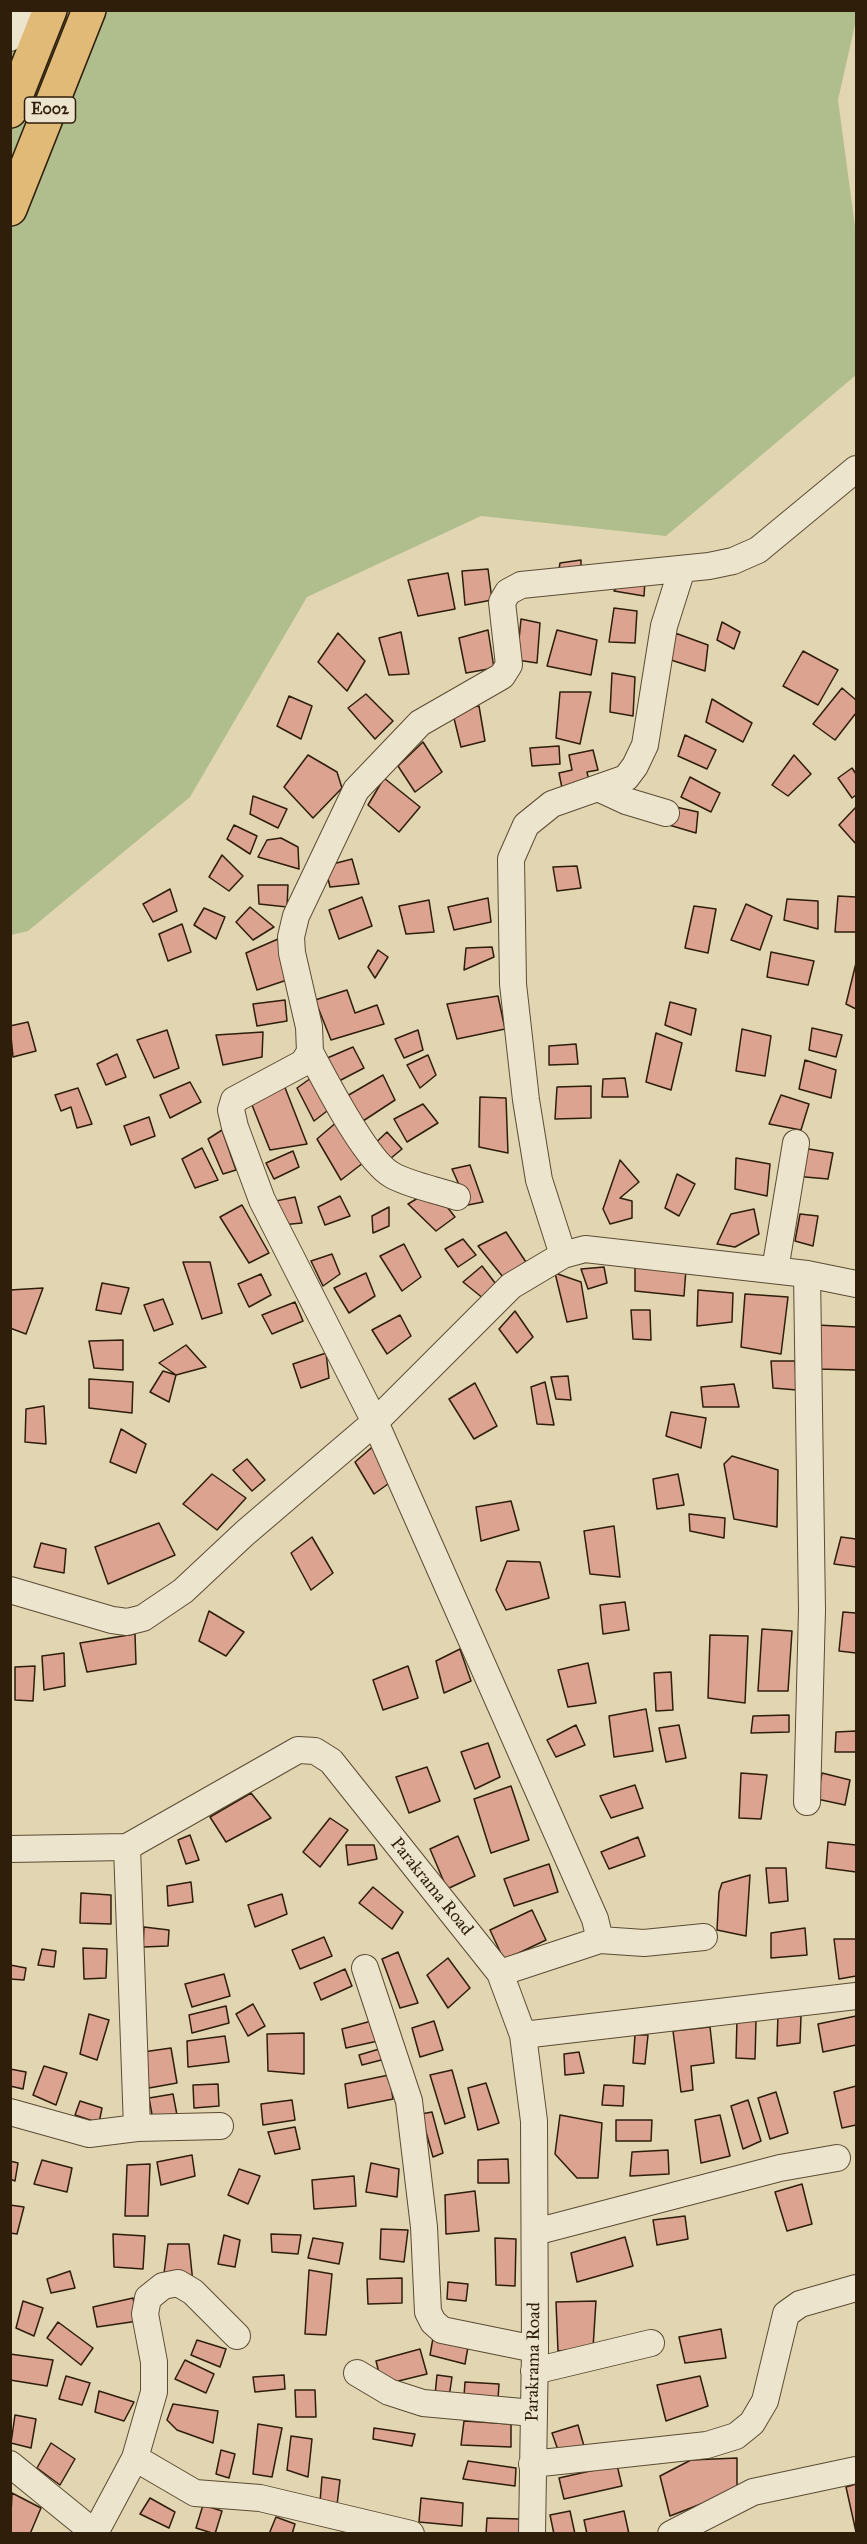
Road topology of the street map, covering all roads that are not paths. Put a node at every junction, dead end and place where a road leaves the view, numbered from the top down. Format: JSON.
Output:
{"nodes":[{"id":1,"x":22,"y":10,"type":"edge"},
{"id":2,"x":50,"y":10,"type":"edge"},
{"id":3,"x":89,"y":10,"type":"edge"},
{"id":4,"x":10,"y":38,"type":"edge"},
{"id":5,"x":10,"y":111,"type":"edge"},
{"id":6,"x":10,"y":209,"type":"edge"},
{"id":7,"x":856,"y":470,"type":"edge"},
{"id":8,"x":681,"y":569,"type":"junction"},
{"id":9,"x":598,"y":788,"type":"junction"},
{"id":10,"x":666,"y":813,"type":"dead end"},
{"id":11,"x":310,"y":1052,"type":"junction"},
{"id":12,"x":796,"y":1143,"type":"dead end"},
{"id":13,"x":457,"y":1197,"type":"dead end"},
{"id":14,"x":563,"y":1255,"type":"junction"},
{"id":15,"x":776,"y":1270,"type":"junction"},
{"id":16,"x":807,"y":1274,"type":"junction"},
{"id":17,"x":856,"y":1284,"type":"edge"},
{"id":18,"x":375,"y":1422,"type":"junction"},
{"id":19,"x":10,"y":1590,"type":"edge"},
{"id":20,"x":807,"y":1802,"type":"dead end"},
{"id":21,"x":127,"y":1847,"type":"junction"},
{"id":22,"x":10,"y":1849,"type":"edge"},
{"id":23,"x":704,"y":1937,"type":"dead end"},
{"id":24,"x":600,"y":1940,"type":"junction"},
{"id":25,"x":365,"y":1968,"type":"dead end"},
{"id":26,"x":500,"y":1973,"type":"junction"},
{"id":27,"x":856,"y":1996,"type":"edge"},
{"id":28,"x":523,"y":2035,"type":"junction"},
{"id":29,"x":10,"y":2112,"type":"edge"},
{"id":30,"x":220,"y":2126,"type":"dead end"},
{"id":31,"x":137,"y":2128,"type":"junction"},
{"id":32,"x":837,"y":2158,"type":"dead end"},
{"id":33,"x":535,"y":2232,"type":"junction"},
{"id":34,"x":856,"y":2288,"type":"edge"},
{"id":35,"x":237,"y":2336,"type":"dead end"},
{"id":36,"x":651,"y":2343,"type":"dead end"},
{"id":37,"x":534,"y":2360,"type":"junction"},
{"id":38,"x":357,"y":2373,"type":"dead end"},
{"id":39,"x":533,"y":2413,"type":"junction"},
{"id":40,"x":135,"y":2458,"type":"junction"},
{"id":41,"x":10,"y":2464,"type":"edge"},
{"id":42,"x":532,"y":2464,"type":"junction"},
{"id":43,"x":856,"y":2470,"type":"edge"},
{"id":44,"x":65,"y":2523,"type":"edge"},
{"id":45,"x":96,"y":2533,"type":"edge"},
{"id":46,"x":411,"y":2534,"type":"edge"},
{"id":47,"x":532,"y":2534,"type":"edge"},
{"id":48,"x":670,"y":2534,"type":"edge"}],
"edges":[{"from":1,"to":4,"type":"street"},
{"from":2,"to":5,"type":"highway","number":"E002"},
{"from":3,"to":6,"type":"highway","number":"E002"},
{"from":7,"to":8,"type":"street"},
{"from":8,"to":9,"type":"street"},
{"from":8,"to":11,"type":"street"},
{"from":9,"to":10,"type":"street"},
{"from":9,"to":14,"type":"street"},
{"from":11,"to":13,"type":"street"},
{"from":11,"to":18,"type":"street"},
{"from":12,"to":15,"type":"street"},
{"from":14,"to":15,"type":"street"},
{"from":14,"to":18,"type":"street"},
{"from":15,"to":16,"type":"street"},
{"from":16,"to":17,"type":"street"},
{"from":16,"to":20,"type":"street"},
{"from":18,"to":19,"type":"street"},
{"from":18,"to":24,"type":"street"},
{"from":21,"to":22,"type":"street"},
{"from":21,"to":26,"type":"street","name":"Parakrama Road"},
{"from":21,"to":31,"type":"street"},
{"from":23,"to":24,"type":"street"},
{"from":24,"to":26,"type":"street"},
{"from":25,"to":37,"type":"street"},
{"from":26,"to":28,"type":"street","name":"Parakrama Road"},
{"from":27,"to":28,"type":"street"},
{"from":28,"to":33,"type":"street","name":"Parakrama Road"},
{"from":29,"to":31,"type":"street"},
{"from":30,"to":31,"type":"street"},
{"from":32,"to":33,"type":"street"},
{"from":33,"to":37,"type":"street","name":"Parakrama Road"},
{"from":34,"to":42,"type":"street"},
{"from":35,"to":40,"type":"street"},
{"from":36,"to":37,"type":"street"},
{"from":37,"to":39,"type":"street","name":"Parakrama Road"},
{"from":38,"to":39,"type":"street"},
{"from":39,"to":42,"type":"street","name":"Parakrama Road"},
{"from":40,"to":45,"type":"street"},
{"from":40,"to":46,"type":"street"},
{"from":41,"to":44,"type":"street"},
{"from":42,"to":47,"type":"street","name":"Parakrama Road"},
{"from":43,"to":48,"type":"street"},
{"from":44,"to":45,"type":"street"}]}
